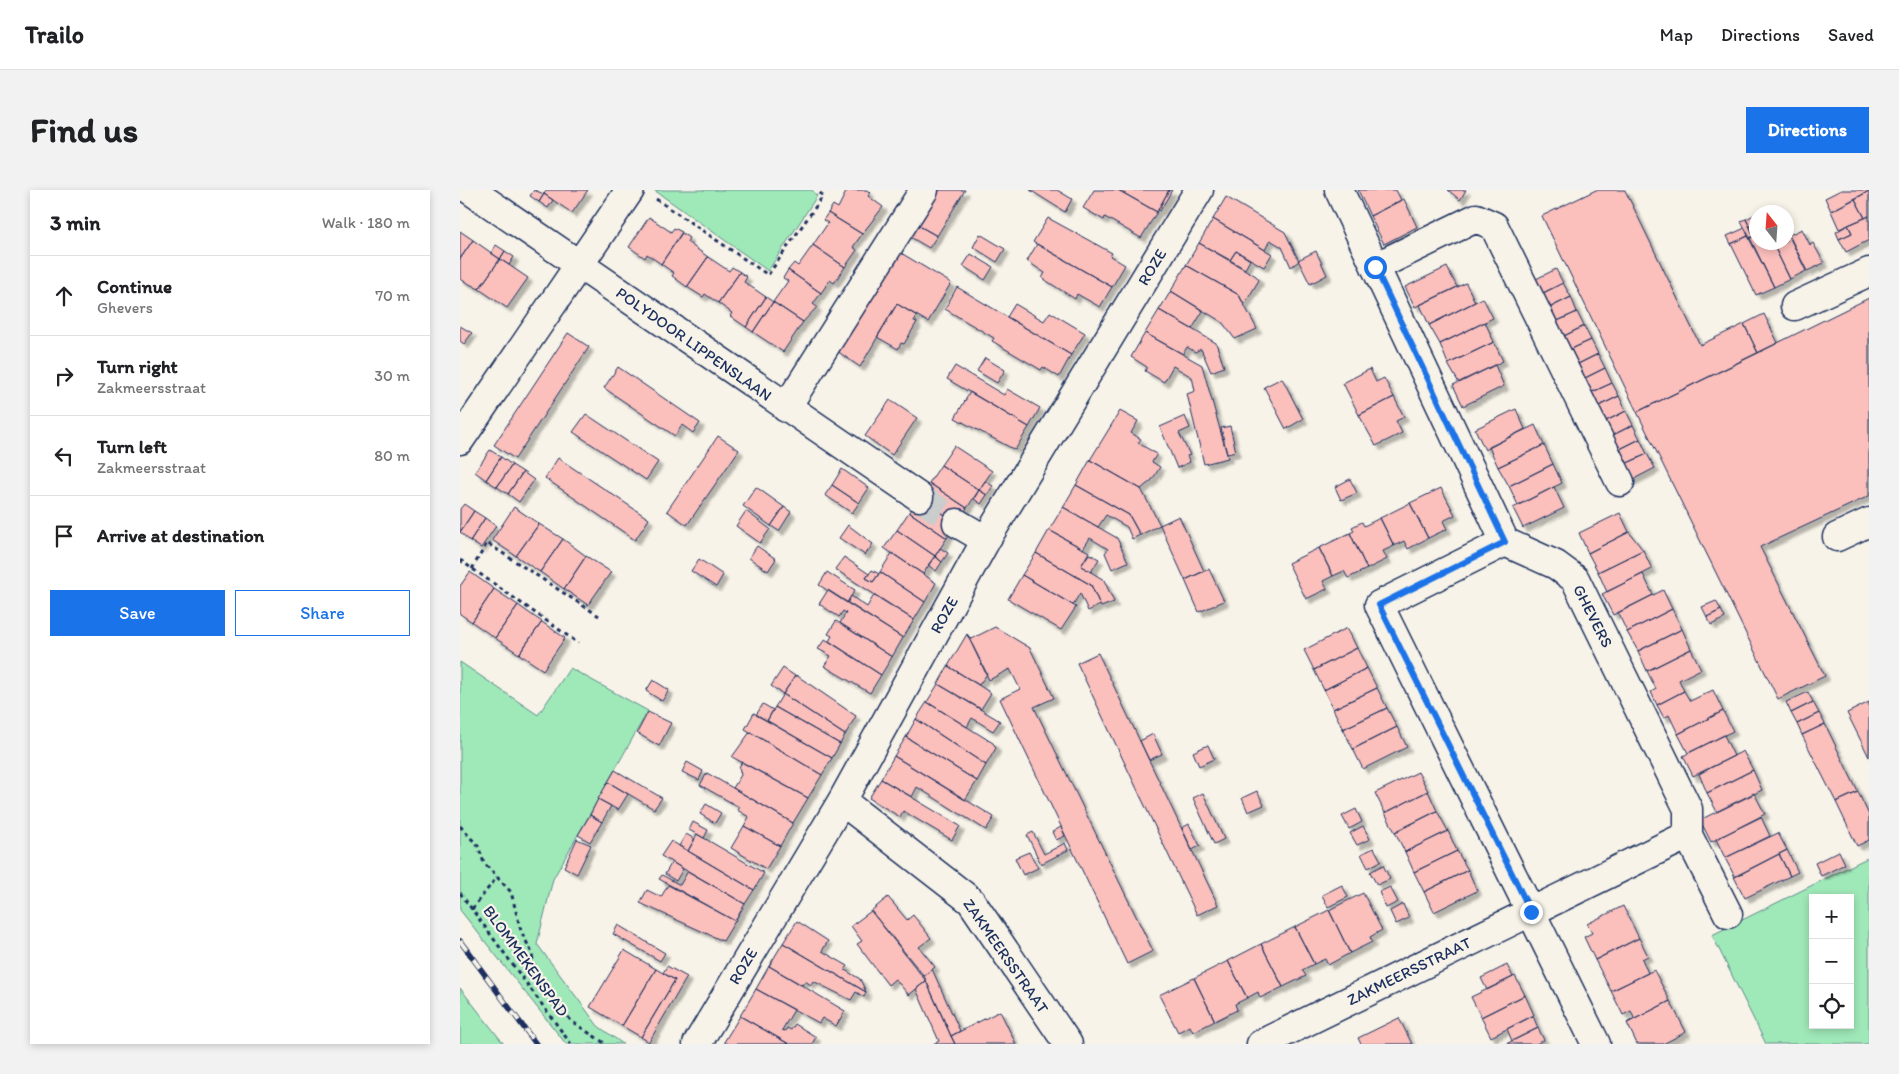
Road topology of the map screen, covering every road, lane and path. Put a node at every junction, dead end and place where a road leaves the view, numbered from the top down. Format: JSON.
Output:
{"nodes":[{"id":1,"x":470,"y":190,"type":"edge"},
{"id":2,"x":817,"y":190,"type":"edge"},
{"id":3,"x":924,"y":190,"type":"edge"},
{"id":4,"x":1198,"y":190,"type":"edge"},
{"id":5,"x":1339,"y":190,"type":"edge"},
{"id":6,"x":641,"y":193,"type":"edge"},
{"id":7,"x":580,"y":266,"type":"junction"},
{"id":8,"x":1375,"y":267,"type":"junction"},
{"id":9,"x":1869,"y":272,"type":"edge"},
{"id":10,"x":1795,"y":306,"type":"dead end"},
{"id":11,"x":786,"y":408,"type":"junction"},
{"id":12,"x":460,"y":440,"type":"edge"},
{"id":13,"x":1620,"y":482,"type":"dead end"},
{"id":14,"x":919,"y":497,"type":"tunnel mouth"},
{"id":15,"x":1869,"y":522,"type":"edge"},
{"id":16,"x":957,"y":523,"type":"tunnel mouth"},
{"id":17,"x":1837,"y":538,"type":"dead end"},
{"id":18,"x":986,"y":540,"type":"junction"},
{"id":19,"x":1505,"y":542,"type":"junction"},
{"id":20,"x":460,"y":560,"type":"edge"},
{"id":21,"x":472,"y":569,"type":"junction"},
{"id":22,"x":599,"y":616,"type":"dead end"},
{"id":23,"x":578,"y":643,"type":"dead end"},
{"id":24,"x":842,"y":801,"type":"junction"},
{"id":25,"x":460,"y":826,"type":"edge"},
{"id":26,"x":1688,"y":835,"type":"junction"},
{"id":27,"x":497,"y":877,"type":"junction"},
{"id":28,"x":460,"y":893,"type":"edge"},
{"id":29,"x":472,"y":909,"type":"junction"},
{"id":30,"x":1531,"y":912,"type":"junction"},
{"id":31,"x":1728,"y":914,"type":"dead end"},
{"id":32,"x":1301,"y":1035,"type":"edge"},
{"id":33,"x":571,"y":1044,"type":"edge"},
{"id":34,"x":606,"y":1044,"type":"edge"},
{"id":35,"x":697,"y":1044,"type":"edge"},
{"id":36,"x":1068,"y":1044,"type":"edge"},
{"id":37,"x":1261,"y":1044,"type":"edge"},
{"id":38,"x":1596,"y":1044,"type":"edge"}],
"edges":[{"from":1,"to":7,"type":"street","name":"POLYDOOR LIPPENSLAAN"},
{"from":2,"to":6,"type":"path"},
{"from":3,"to":11,"type":"street"},
{"from":4,"to":18,"type":"street","name":"ROZE"},
{"from":5,"to":8,"type":"street"},
{"from":6,"to":7,"type":"street"},
{"from":7,"to":11,"type":"street","name":"POLYDOOR LIPPENSLAAN"},
{"from":7,"to":12,"type":"street"},
{"from":8,"to":13,"type":"street"},
{"from":8,"to":19,"type":"street"},
{"from":9,"to":10,"type":"street"},
{"from":11,"to":14,"type":"street","name":"POLYDOOR LIPPENSLAAN"},
{"from":15,"to":17,"type":"street"},
{"from":16,"to":18,"type":"street"},
{"from":18,"to":24,"type":"street","name":"ROZE"},
{"from":19,"to":26,"type":"street","name":"GHEVERS"},
{"from":19,"to":30,"type":"street"},
{"from":20,"to":21,"type":"path"},
{"from":21,"to":22,"type":"path"},
{"from":21,"to":23,"type":"path"},
{"from":24,"to":35,"type":"street","name":"ROZE"},
{"from":24,"to":36,"type":"street","name":"ZAKMEERSSTRAAT"},
{"from":25,"to":27,"type":"path"},
{"from":26,"to":30,"type":"street","name":"ZAKMEERSSTRAAT"},
{"from":26,"to":31,"type":"street","name":"GHEVERS"},
{"from":27,"to":29,"type":"path"},
{"from":27,"to":34,"type":"path"},
{"from":28,"to":29,"type":"path","name":"BLOMMEKENSPAD"},
{"from":29,"to":33,"type":"path","name":"BLOMMEKENSPAD"},
{"from":30,"to":32,"type":"street","name":"ZAKMEERSSTRAAT"},
{"from":30,"to":38,"type":"street"},
{"from":32,"to":37,"type":"street","name":"ZAKMEERSSTRAAT"}]}
